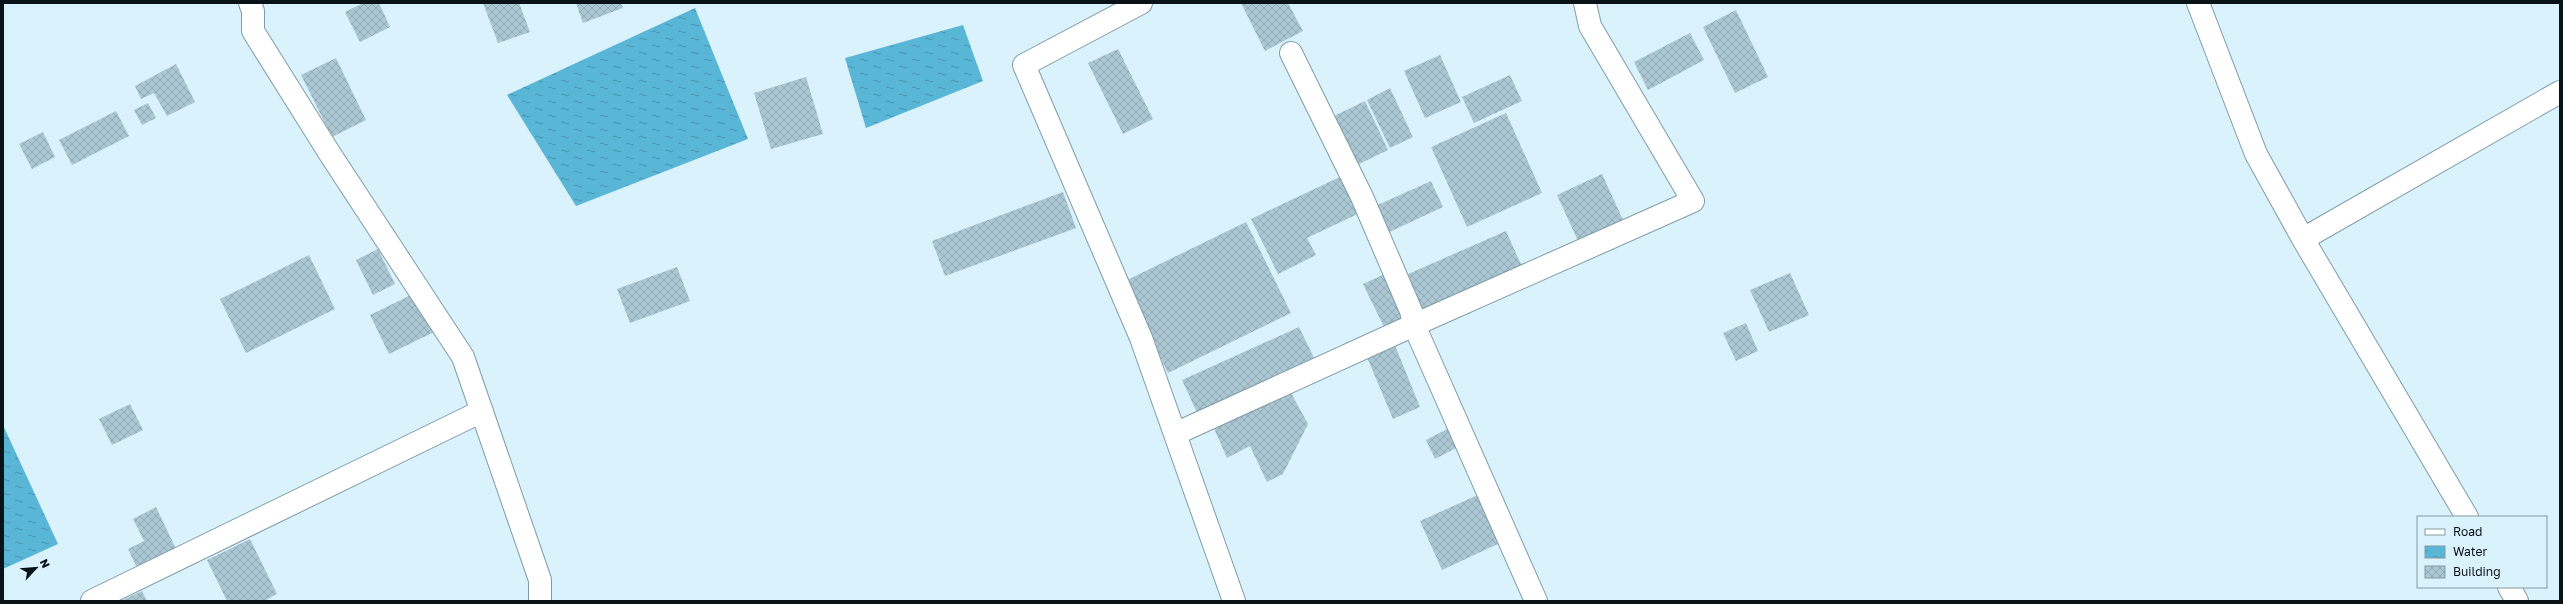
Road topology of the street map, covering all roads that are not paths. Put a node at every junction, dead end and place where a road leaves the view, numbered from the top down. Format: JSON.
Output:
{"nodes":[{"id":1,"x":250,"y":3,"type":"edge"},
{"id":2,"x":1141,"y":3,"type":"edge"},
{"id":3,"x":1585,"y":3,"type":"edge"},
{"id":4,"x":2198,"y":3,"type":"edge"},
{"id":5,"x":1291,"y":53,"type":"dead end"},
{"id":6,"x":2560,"y":92,"type":"edge"},
{"id":7,"x":2303,"y":239,"type":"junction"},
{"id":8,"x":1414,"y":325,"type":"junction"},
{"id":9,"x":482,"y":411,"type":"junction"},
{"id":10,"x":1175,"y":434,"type":"junction"},
{"id":11,"x":2466,"y":516,"type":"edge"},
{"id":12,"x":2510,"y":588,"type":"edge"},
{"id":13,"x":92,"y":601,"type":"edge"},
{"id":14,"x":540,"y":601,"type":"edge"},
{"id":15,"x":1234,"y":601,"type":"edge"},
{"id":16,"x":1536,"y":601,"type":"edge"},
{"id":17,"x":2517,"y":601,"type":"edge"}],
"edges":[{"from":1,"to":9,"type":"street"},
{"from":2,"to":10,"type":"street"},
{"from":3,"to":8,"type":"street"},
{"from":4,"to":7,"type":"street"},
{"from":5,"to":8,"type":"street"},
{"from":6,"to":7,"type":"street"},
{"from":7,"to":11,"type":"street"},
{"from":8,"to":10,"type":"street"},
{"from":8,"to":16,"type":"street"},
{"from":9,"to":13,"type":"street"},
{"from":9,"to":14,"type":"street"},
{"from":10,"to":15,"type":"street"},
{"from":12,"to":17,"type":"street"}]}
